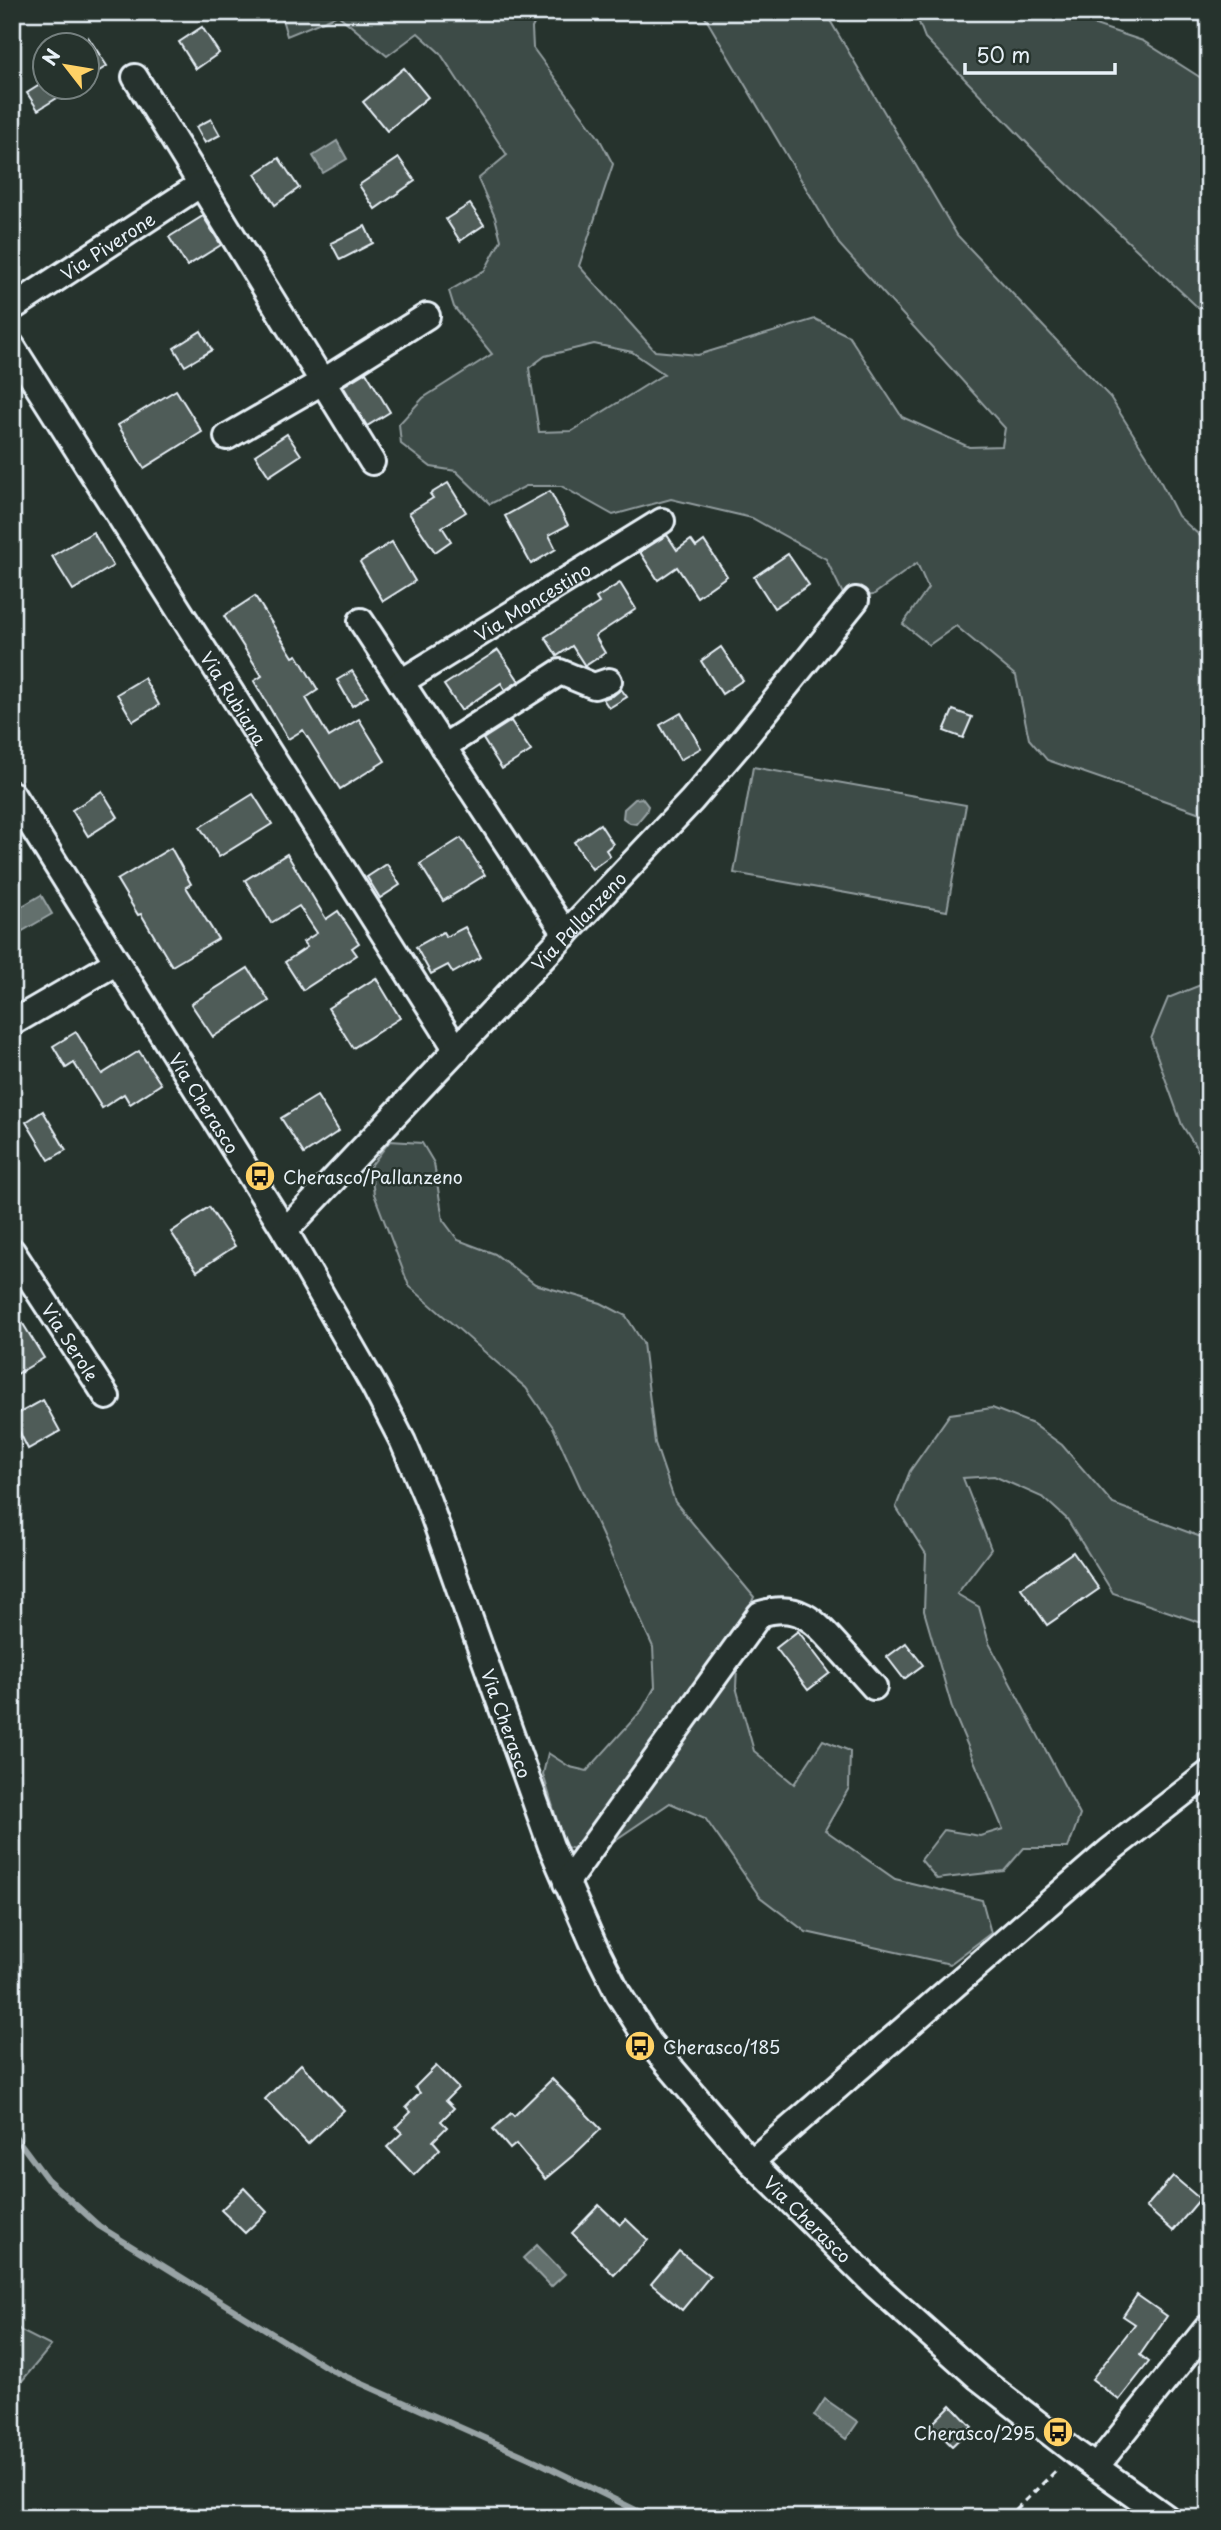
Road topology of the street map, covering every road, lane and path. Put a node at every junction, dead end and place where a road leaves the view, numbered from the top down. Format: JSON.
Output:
{"nodes":[{"id":1,"x":135,"y":77,"type":"dead end"},
{"id":2,"x":201,"y":184,"type":"junction"},
{"id":3,"x":12,"y":308,"type":"edge"},
{"id":4,"x":427,"y":316,"type":"dead end"},
{"id":5,"x":12,"y":346,"type":"edge"},
{"id":6,"x":322,"y":382,"type":"junction"},
{"id":7,"x":227,"y":437,"type":"dead end"},
{"id":8,"x":372,"y":463,"type":"dead end"},
{"id":9,"x":662,"y":521,"type":"dead end"},
{"id":10,"x":856,"y":600,"type":"dead end"},
{"id":11,"x":361,"y":621,"type":"dead end"},
{"id":12,"x":609,"y":681,"type":"dead end"},
{"id":13,"x":401,"y":682,"type":"junction"},
{"id":14,"x":443,"y":747,"type":"junction"},
{"id":15,"x":12,"y":794,"type":"edge"},
{"id":16,"x":566,"y":934,"type":"junction"},
{"id":17,"x":117,"y":962,"type":"junction"},
{"id":18,"x":12,"y":1023,"type":"edge"},
{"id":19,"x":457,"y":1050,"type":"junction"},
{"id":20,"x":285,"y":1231,"type":"junction"},
{"id":21,"x":12,"y":1251,"type":"edge"},
{"id":22,"x":107,"y":1397,"type":"dead end"},
{"id":23,"x":874,"y":1687,"type":"dead end"},
{"id":24,"x":1209,"y":1773,"type":"edge"},
{"id":25,"x":566,"y":1883,"type":"junction"},
{"id":26,"x":751,"y":2162,"type":"junction"},
{"id":27,"x":1207,"y":2328,"type":"dead end"},
{"id":28,"x":1086,"y":2460,"type":"junction"},
{"id":29,"x":1007,"y":2518,"type":"edge"},
{"id":30,"x":1167,"y":2518,"type":"edge"}],
"edges":[{"from":1,"to":2,"type":"street"},
{"from":2,"to":3,"type":"street","name":"Via Piverone"},
{"from":2,"to":6,"type":"street"},
{"from":4,"to":6,"type":"street"},
{"from":5,"to":19,"type":"street","name":"Via Rubiana"},
{"from":6,"to":7,"type":"street"},
{"from":6,"to":8,"type":"street"},
{"from":9,"to":13,"type":"street","name":"Via Moncestino"},
{"from":10,"to":16,"type":"street","name":"Via Pallanzeno"},
{"from":11,"to":13,"type":"street"},
{"from":12,"to":14,"type":"street"},
{"from":13,"to":14,"type":"street"},
{"from":14,"to":16,"type":"street"},
{"from":15,"to":17,"type":"street","name":"Via Cherasco"},
{"from":16,"to":19,"type":"street","name":"Via Pallanzeno"},
{"from":17,"to":18,"type":"street"},
{"from":17,"to":20,"type":"street","name":"Via Cherasco"},
{"from":19,"to":20,"type":"street","name":"Via Pallanzeno"},
{"from":20,"to":25,"type":"street","name":"Via Cherasco"},
{"from":21,"to":22,"type":"street","name":"Via Serole"},
{"from":23,"to":25,"type":"street"},
{"from":24,"to":26,"type":"street"},
{"from":25,"to":26,"type":"street","name":"Via Cherasco"},
{"from":26,"to":28,"type":"street","name":"Via Cherasco"},
{"from":27,"to":28,"type":"street"},
{"from":28,"to":29,"type":"path"},
{"from":28,"to":30,"type":"street","name":"Via Cherasco"}]}
